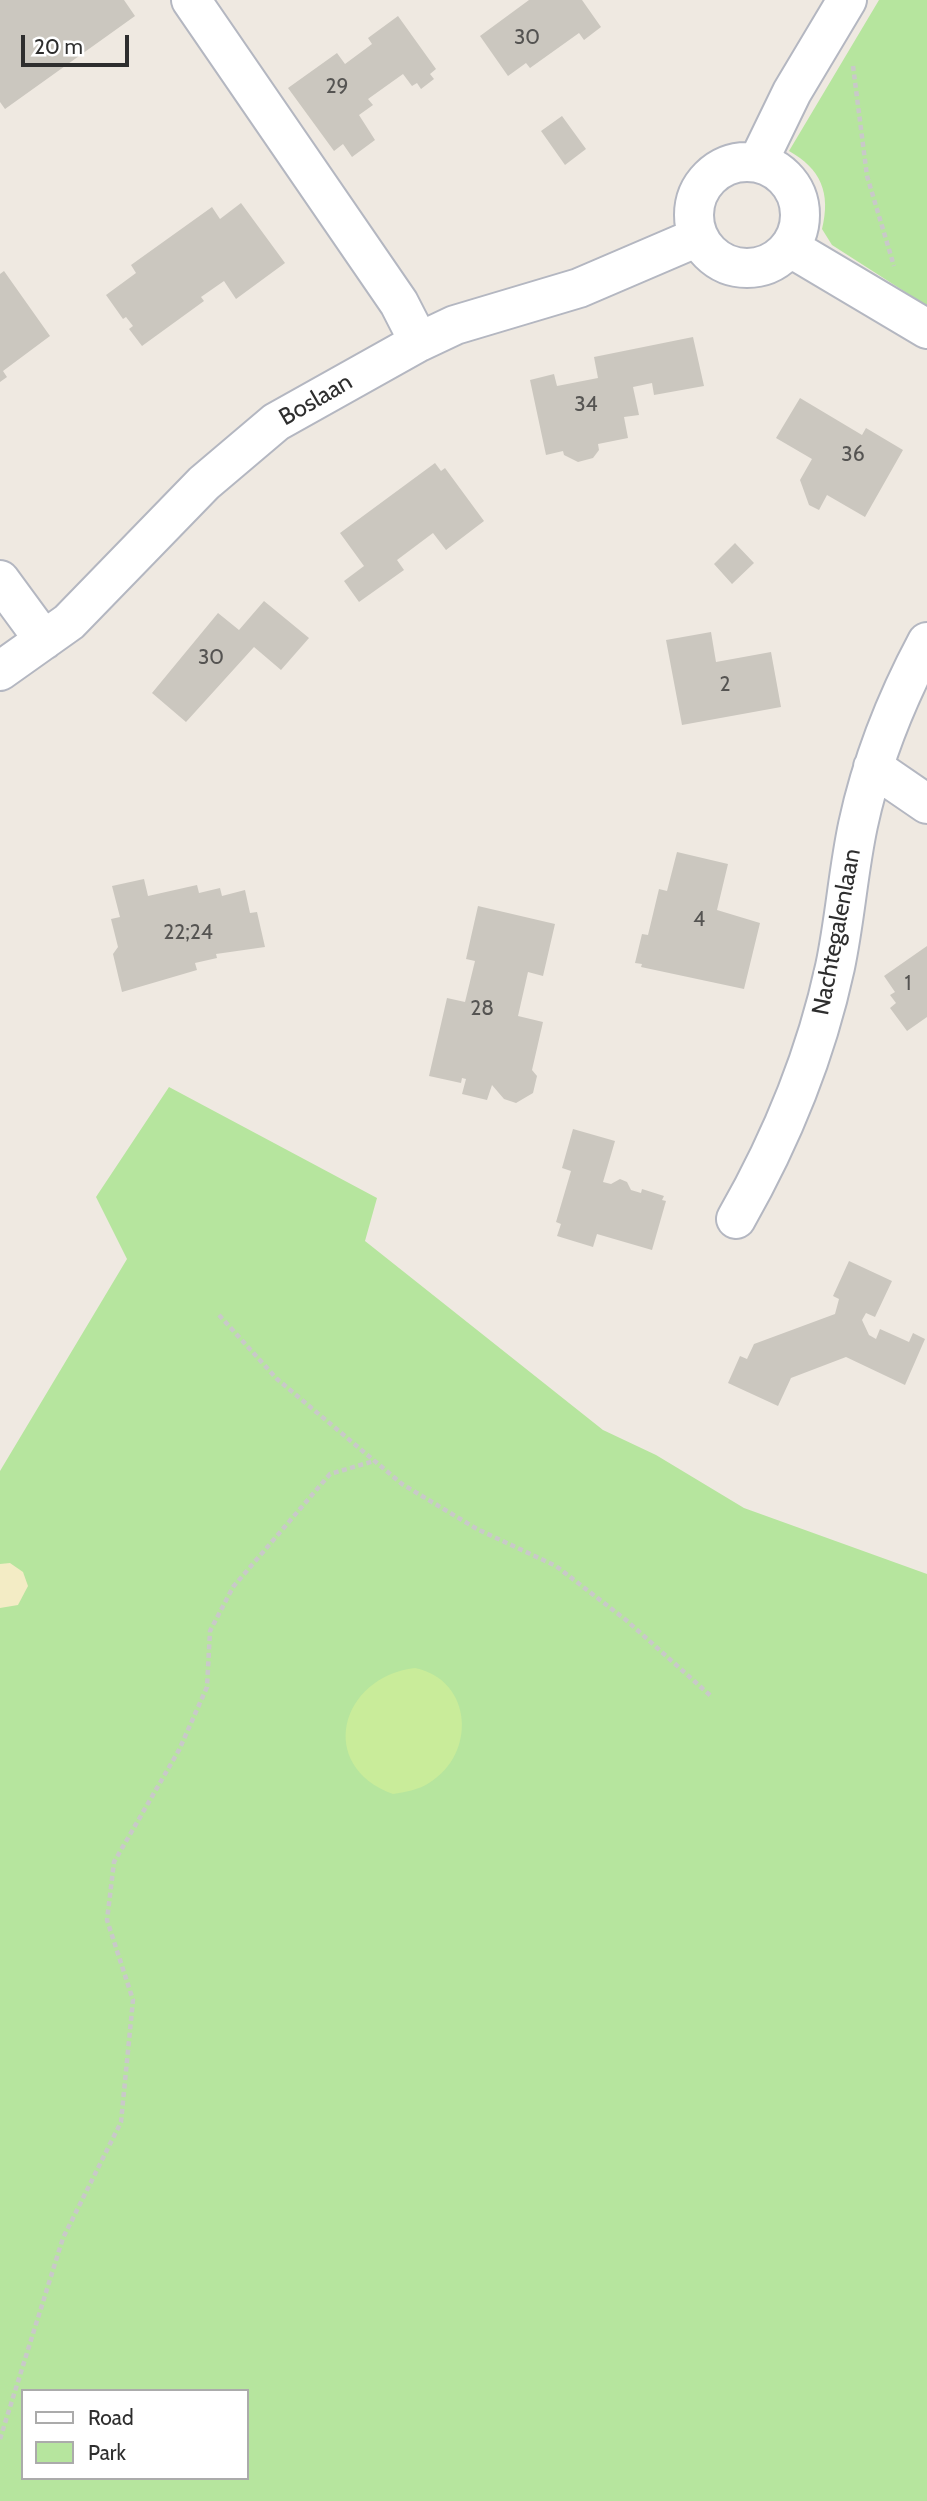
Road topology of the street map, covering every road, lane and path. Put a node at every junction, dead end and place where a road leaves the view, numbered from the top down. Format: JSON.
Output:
{"nodes":[{"id":1,"x":191,"y":0,"type":"edge"},
{"id":2,"x":837,"y":16,"type":"edge"},
{"id":3,"x":758,"y":162,"type":"junction"},
{"id":4,"x":698,"y":237,"type":"junction"},
{"id":5,"x":789,"y":247,"type":"junction"},
{"id":6,"x":915,"y":322,"type":"edge"},
{"id":7,"x":419,"y":342,"type":"junction"},
{"id":8,"x":0,"y":580,"type":"edge"},
{"id":9,"x":44,"y":640,"type":"junction"},
{"id":10,"x":927,"y":642,"type":"edge"},
{"id":11,"x":0,"y":671,"type":"edge"},
{"id":12,"x":873,"y":767,"type":"junction"},
{"id":13,"x":927,"y":804,"type":"edge"},
{"id":14,"x":736,"y":1219,"type":"dead end"},
{"id":15,"x":219,"y":1315,"type":"dead end"},
{"id":16,"x":374,"y":1461,"type":"junction"},
{"id":17,"x":712,"y":1697,"type":"dead end"},
{"id":18,"x":0,"y":2439,"type":"edge"}],
"edges":[{"from":1,"to":7,"type":"street"},
{"from":2,"to":3,"type":"street"},
{"from":2,"to":6,"type":"path"},
{"from":3,"to":4,"type":"street"},
{"from":3,"to":5,"type":"street"},
{"from":4,"to":5,"type":"street"},
{"from":4,"to":7,"type":"street","name":"Boslaan"},
{"from":5,"to":6,"type":"street"},
{"from":7,"to":9,"type":"street","name":"Boslaan"},
{"from":8,"to":9,"type":"street"},
{"from":9,"to":11,"type":"street","name":"Boslaan"},
{"from":10,"to":12,"type":"street","name":"Nachtegalenlaan"},
{"from":12,"to":13,"type":"street"},
{"from":12,"to":14,"type":"street","name":"Nachtegalenlaan"},
{"from":15,"to":16,"type":"path"},
{"from":16,"to":17,"type":"path"},
{"from":16,"to":18,"type":"path"}]}
